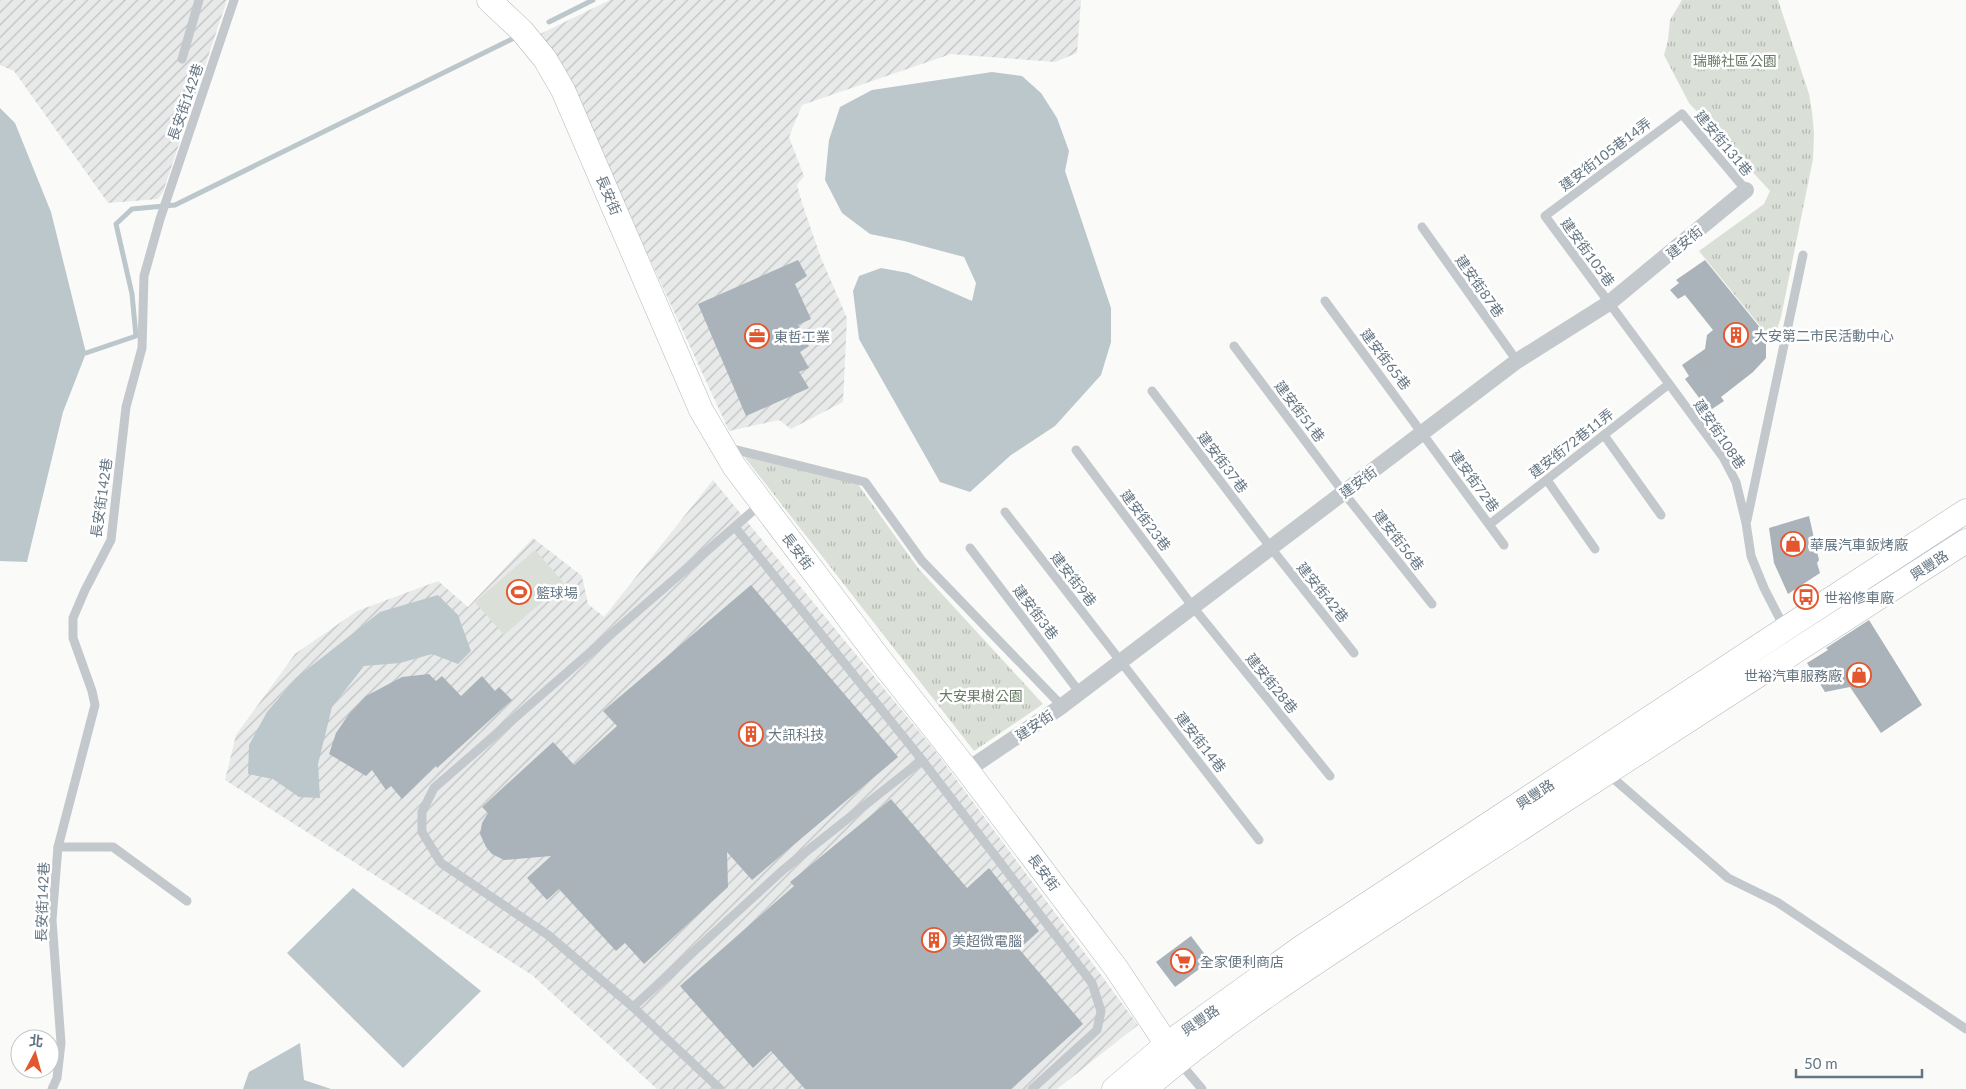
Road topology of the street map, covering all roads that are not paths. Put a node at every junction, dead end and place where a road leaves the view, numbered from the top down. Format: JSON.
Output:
{"nodes":[{"id":1,"x":199,"y":0,"type":"edge"},
{"id":2,"x":234,"y":0,"type":"edge"},
{"id":3,"x":489,"y":0,"type":"edge"},
{"id":4,"x":182,"y":59,"type":"dead end"},
{"id":5,"x":1682,"y":114,"type":"joint"},
{"id":6,"x":1746,"y":190,"type":"joint"},
{"id":7,"x":1545,"y":216,"type":"joint"},
{"id":8,"x":1422,"y":227,"type":"dead end"},
{"id":9,"x":1803,"y":255,"type":"dead end"},
{"id":10,"x":1325,"y":301,"type":"dead end"},
{"id":11,"x":1609,"y":303,"type":"junction"},
{"id":12,"x":1234,"y":346,"type":"dead end"},
{"id":13,"x":1517,"y":361,"type":"junction"},
{"id":14,"x":1669,"y":384,"type":"junction"},
{"id":15,"x":1152,"y":392,"type":"dead end"},
{"id":16,"x":1424,"y":433,"type":"junction"},
{"id":17,"x":1604,"y":435,"type":"junction"},
{"id":18,"x":722,"y":446,"type":"junction"},
{"id":19,"x":1076,"y":450,"type":"dead end"},
{"id":20,"x":1547,"y":480,"type":"junction"},
{"id":21,"x":1344,"y":493,"type":"junction"},
{"id":22,"x":762,"y":503,"type":"junction"},
{"id":23,"x":1966,"y":511,"type":"edge"},
{"id":24,"x":1005,"y":512,"type":"dead end"},
{"id":25,"x":1661,"y":515,"type":"dead end"},
{"id":26,"x":1746,"y":523,"type":"junction"},
{"id":27,"x":1490,"y":524,"type":"junction"},
{"id":28,"x":735,"y":527,"type":"junction"},
{"id":29,"x":1966,"y":541,"type":"edge"},
{"id":30,"x":1504,"y":544,"type":"dead end"},
{"id":31,"x":970,"y":548,"type":"dead end"},
{"id":32,"x":1271,"y":548,"type":"junction"},
{"id":33,"x":1595,"y":549,"type":"dead end"},
{"id":34,"x":1432,"y":604,"type":"dead end"},
{"id":35,"x":1194,"y":607,"type":"junction"},
{"id":36,"x":1792,"y":639,"type":"junction"},
{"id":37,"x":1354,"y":652,"type":"dead end"},
{"id":38,"x":1121,"y":662,"type":"junction"},
{"id":39,"x":1080,"y":692,"type":"junction"},
{"id":40,"x":1062,"y":706,"type":"junction"},
{"id":41,"x":922,"y":760,"type":"junction"},
{"id":42,"x":967,"y":770,"type":"junction"},
{"id":43,"x":1607,"y":772,"type":"junction"},
{"id":44,"x":1330,"y":776,"type":"dead end"},
{"id":45,"x":1259,"y":840,"type":"dead end"},
{"id":46,"x":58,"y":847,"type":"junction"},
{"id":47,"x":187,"y":901,"type":"dead end"},
{"id":48,"x":633,"y":1007,"type":"junction"},
{"id":49,"x":1966,"y":1029,"type":"edge"},
{"id":50,"x":1173,"y":1052,"type":"junction"},
{"id":51,"x":52,"y":1089,"type":"edge"},
{"id":52,"x":720,"y":1089,"type":"edge"},
{"id":53,"x":1032,"y":1089,"type":"edge"},
{"id":54,"x":1114,"y":1089,"type":"edge"},
{"id":55,"x":1145,"y":1089,"type":"edge"},
{"id":56,"x":1202,"y":1089,"type":"edge"}],
"edges":[{"from":1,"to":4,"type":"lane"},
{"from":2,"to":46,"type":"lane","name":"長安街142巷"},
{"from":3,"to":18,"type":"main road","name":"長安街"},
{"from":5,"to":6,"type":"lane","name":"建安街131巷"},
{"from":5,"to":7,"type":"lane","name":"建安街105巷14弄"},
{"from":6,"to":11,"type":"street","name":"建安街"},
{"from":7,"to":11,"type":"lane","name":"建安街105巷"},
{"from":8,"to":13,"type":"lane","name":"建安街87巷"},
{"from":9,"to":26,"type":"lane"},
{"from":10,"to":16,"type":"lane","name":"建安街65巷"},
{"from":11,"to":13,"type":"street","name":"建安街"},
{"from":11,"to":14,"type":"lane","name":"建安街108巷"},
{"from":12,"to":21,"type":"lane","name":"建安街51巷"},
{"from":13,"to":16,"type":"street","name":"建安街"},
{"from":14,"to":17,"type":"lane","name":"建安街72巷11弄"},
{"from":14,"to":26,"type":"lane","name":"建安街108巷"},
{"from":15,"to":32,"type":"lane","name":"建安街37巷"},
{"from":16,"to":21,"type":"street","name":"建安街"},
{"from":16,"to":27,"type":"lane","name":"建安街72巷"},
{"from":17,"to":20,"type":"lane","name":"建安街72巷11弄"},
{"from":17,"to":25,"type":"lane"},
{"from":18,"to":22,"type":"main road","name":"長安街"},
{"from":18,"to":40,"type":"lane"},
{"from":19,"to":35,"type":"lane","name":"建安街23巷"},
{"from":20,"to":27,"type":"lane","name":"建安街72巷11弄"},
{"from":20,"to":33,"type":"lane"},
{"from":21,"to":32,"type":"street","name":"建安街"},
{"from":21,"to":34,"type":"lane","name":"建安街56巷"},
{"from":22,"to":28,"type":"lane"},
{"from":22,"to":42,"type":"main road","name":"長安街"},
{"from":23,"to":36,"type":"main road","name":"興豐路"},
{"from":24,"to":38,"type":"lane","name":"建安街9巷"},
{"from":26,"to":36,"type":"lane","name":"建安街108巷"},
{"from":27,"to":30,"type":"lane","name":"建安街72巷"},
{"from":28,"to":41,"type":"lane"},
{"from":28,"to":48,"type":"lane"},
{"from":29,"to":36,"type":"main road","name":"興豐路"},
{"from":31,"to":39,"type":"lane","name":"建安街3巷"},
{"from":32,"to":35,"type":"street","name":"建安街"},
{"from":32,"to":37,"type":"lane","name":"建安街42巷"},
{"from":35,"to":38,"type":"street","name":"建安街"},
{"from":35,"to":44,"type":"lane","name":"建安街28巷"},
{"from":36,"to":43,"type":"main road","name":"興豐路"},
{"from":36,"to":50,"type":"main road","name":"興豐路"},
{"from":38,"to":39,"type":"street","name":"建安街"},
{"from":38,"to":45,"type":"lane","name":"建安街14巷"},
{"from":39,"to":40,"type":"street","name":"建安街"},
{"from":40,"to":42,"type":"street","name":"建安街"},
{"from":41,"to":48,"type":"lane"},
{"from":41,"to":53,"type":"lane"},
{"from":42,"to":50,"type":"main road","name":"長安街"},
{"from":43,"to":49,"type":"lane"},
{"from":43,"to":50,"type":"main road","name":"興豐路"},
{"from":46,"to":47,"type":"lane"},
{"from":46,"to":51,"type":"lane","name":"長安街142巷"},
{"from":48,"to":52,"type":"lane"},
{"from":50,"to":54,"type":"main road","name":"興豐路"},
{"from":50,"to":55,"type":"main road","name":"興豐路"},
{"from":50,"to":56,"type":"lane"}]}
